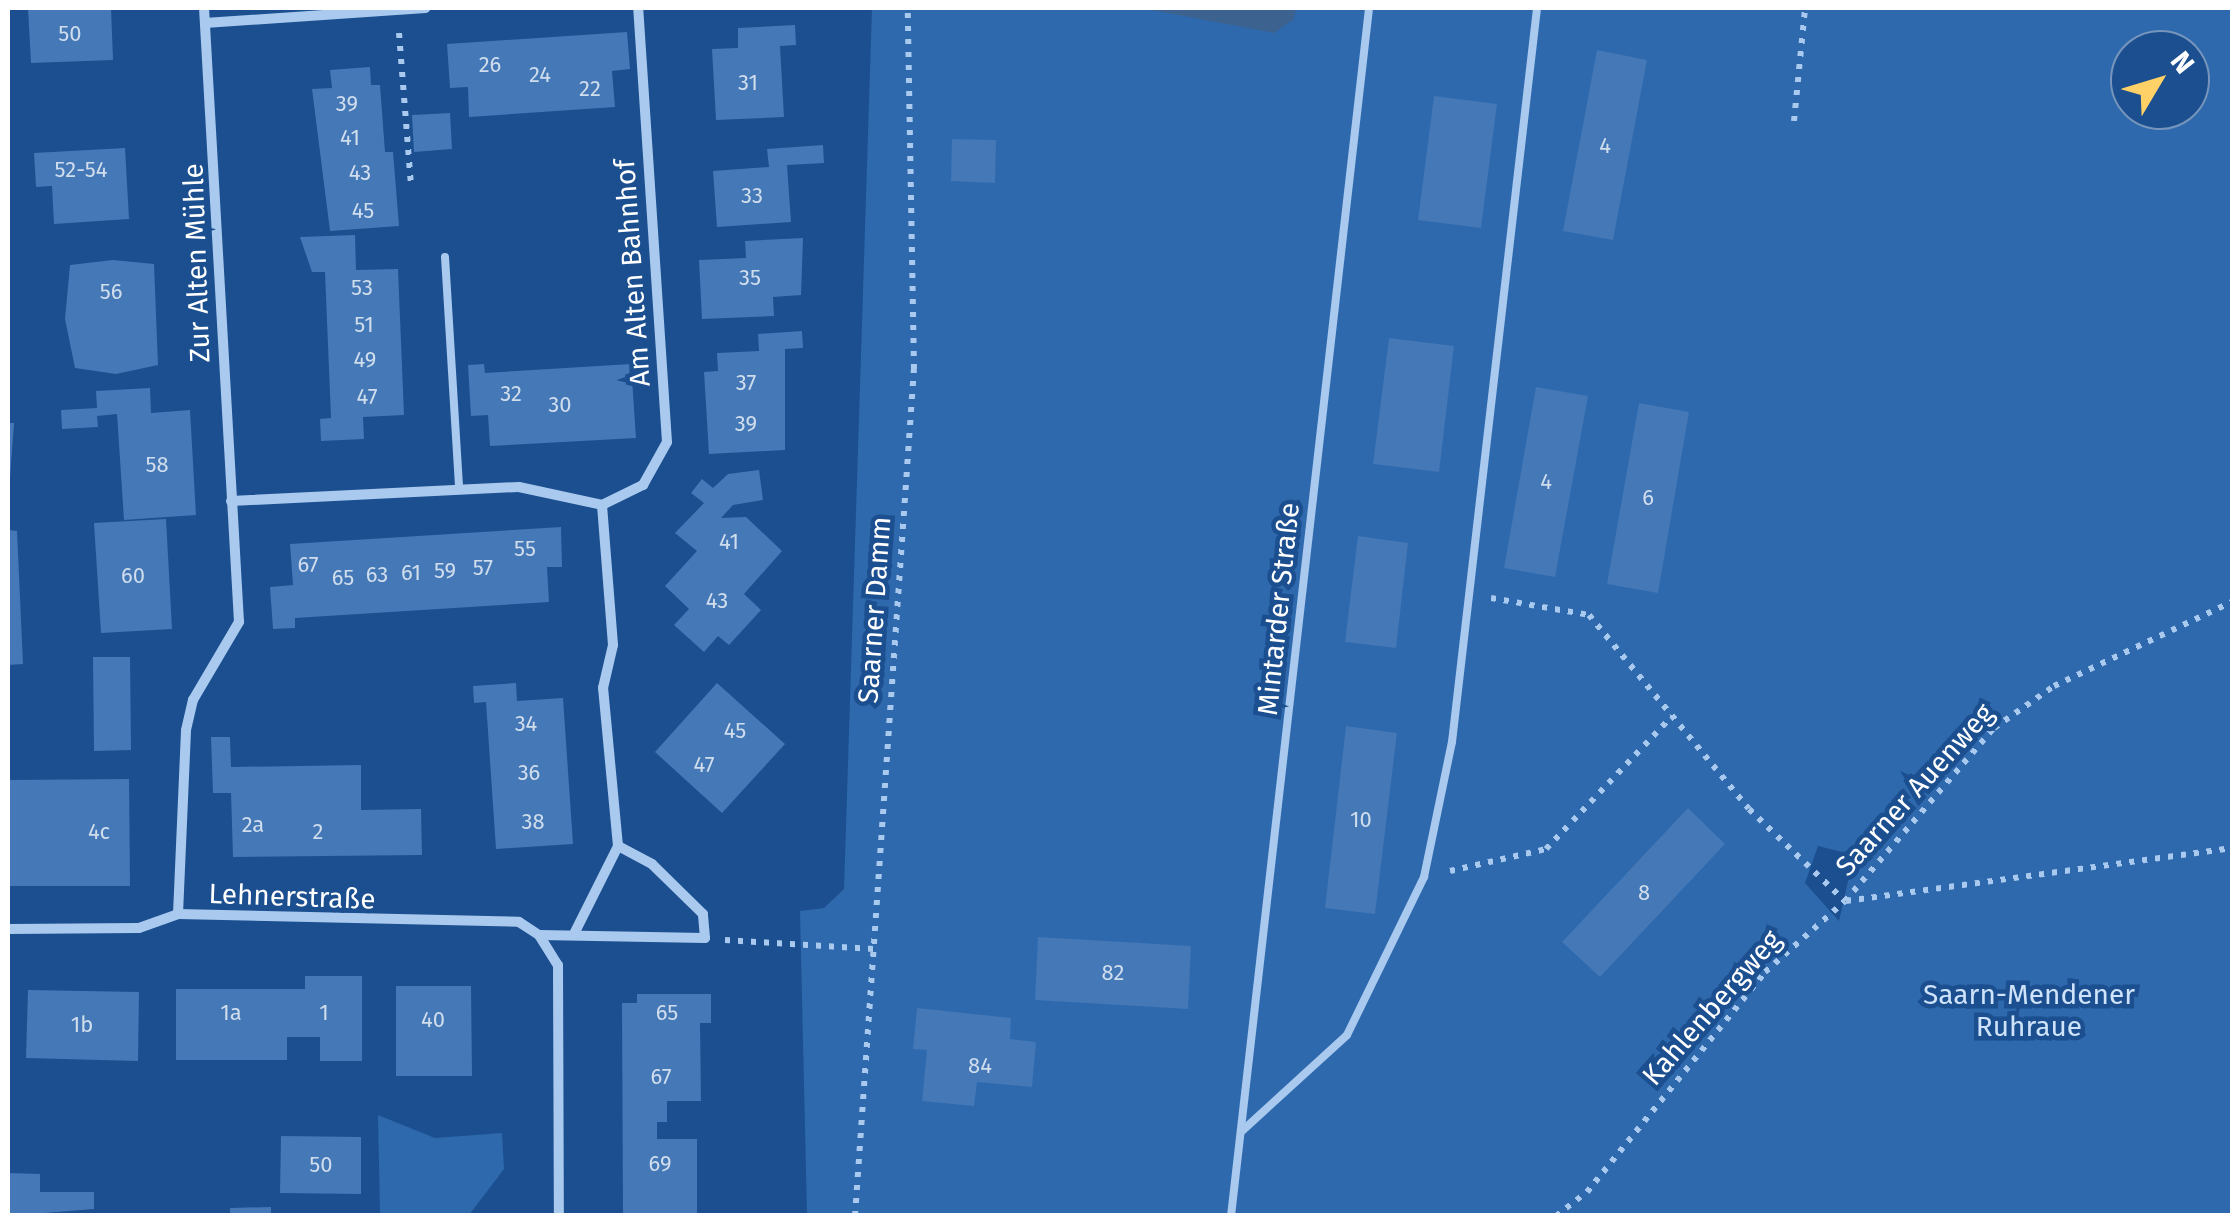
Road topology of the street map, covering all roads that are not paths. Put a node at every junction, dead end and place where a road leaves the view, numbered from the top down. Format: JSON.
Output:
{"nodes":[{"id":1,"x":204,"y":8,"type":"edge"},
{"id":2,"x":425,"y":8,"type":"edge"},
{"id":3,"x":638,"y":8,"type":"edge"},
{"id":4,"x":1370,"y":8,"type":"edge"},
{"id":5,"x":1536,"y":8,"type":"edge"},
{"id":6,"x":205,"y":23,"type":"junction"},
{"id":7,"x":445,"y":256,"type":"dead end"},
{"id":8,"x":459,"y":488,"type":"junction"},
{"id":9,"x":231,"y":502,"type":"junction"},
{"id":10,"x":602,"y":505,"type":"junction"},
{"id":11,"x":618,"y":846,"type":"junction"},
{"id":12,"x":178,"y":914,"type":"junction"},
{"id":13,"x":8,"y":929,"type":"edge"},
{"id":14,"x":574,"y":934,"type":"junction"},
{"id":15,"x":539,"y":935,"type":"junction"},
{"id":16,"x":1242,"y":1131,"type":"junction"},
{"id":17,"x":560,"y":1216,"type":"edge"},
{"id":18,"x":1231,"y":1216,"type":"edge"}],
"edges":[{"from":1,"to":6,"type":"street","name":"Zur Alten Mühle"},
{"from":2,"to":6,"type":"street"},
{"from":3,"to":10,"type":"street","name":"Am Alten Bahnhof"},
{"from":4,"to":16,"type":"lane","name":"Mintarder Straße"},
{"from":5,"to":16,"type":"lane"},
{"from":6,"to":9,"type":"street","name":"Zur Alten Mühle"},
{"from":7,"to":8,"type":"lane"},
{"from":8,"to":9,"type":"street"},
{"from":8,"to":10,"type":"street"},
{"from":9,"to":12,"type":"street","name":"Zur Alten Mühle"},
{"from":10,"to":11,"type":"street"},
{"from":11,"to":14,"type":"street"},
{"from":11,"to":14,"type":"street"},
{"from":12,"to":13,"type":"street","name":"Lehnerstraße"},
{"from":12,"to":15,"type":"street","name":"Lehnerstraße"},
{"from":14,"to":15,"type":"street","name":"Lehnerstraße"},
{"from":15,"to":17,"type":"street"},
{"from":16,"to":18,"type":"lane","name":"Mintarder Straße"}]}
